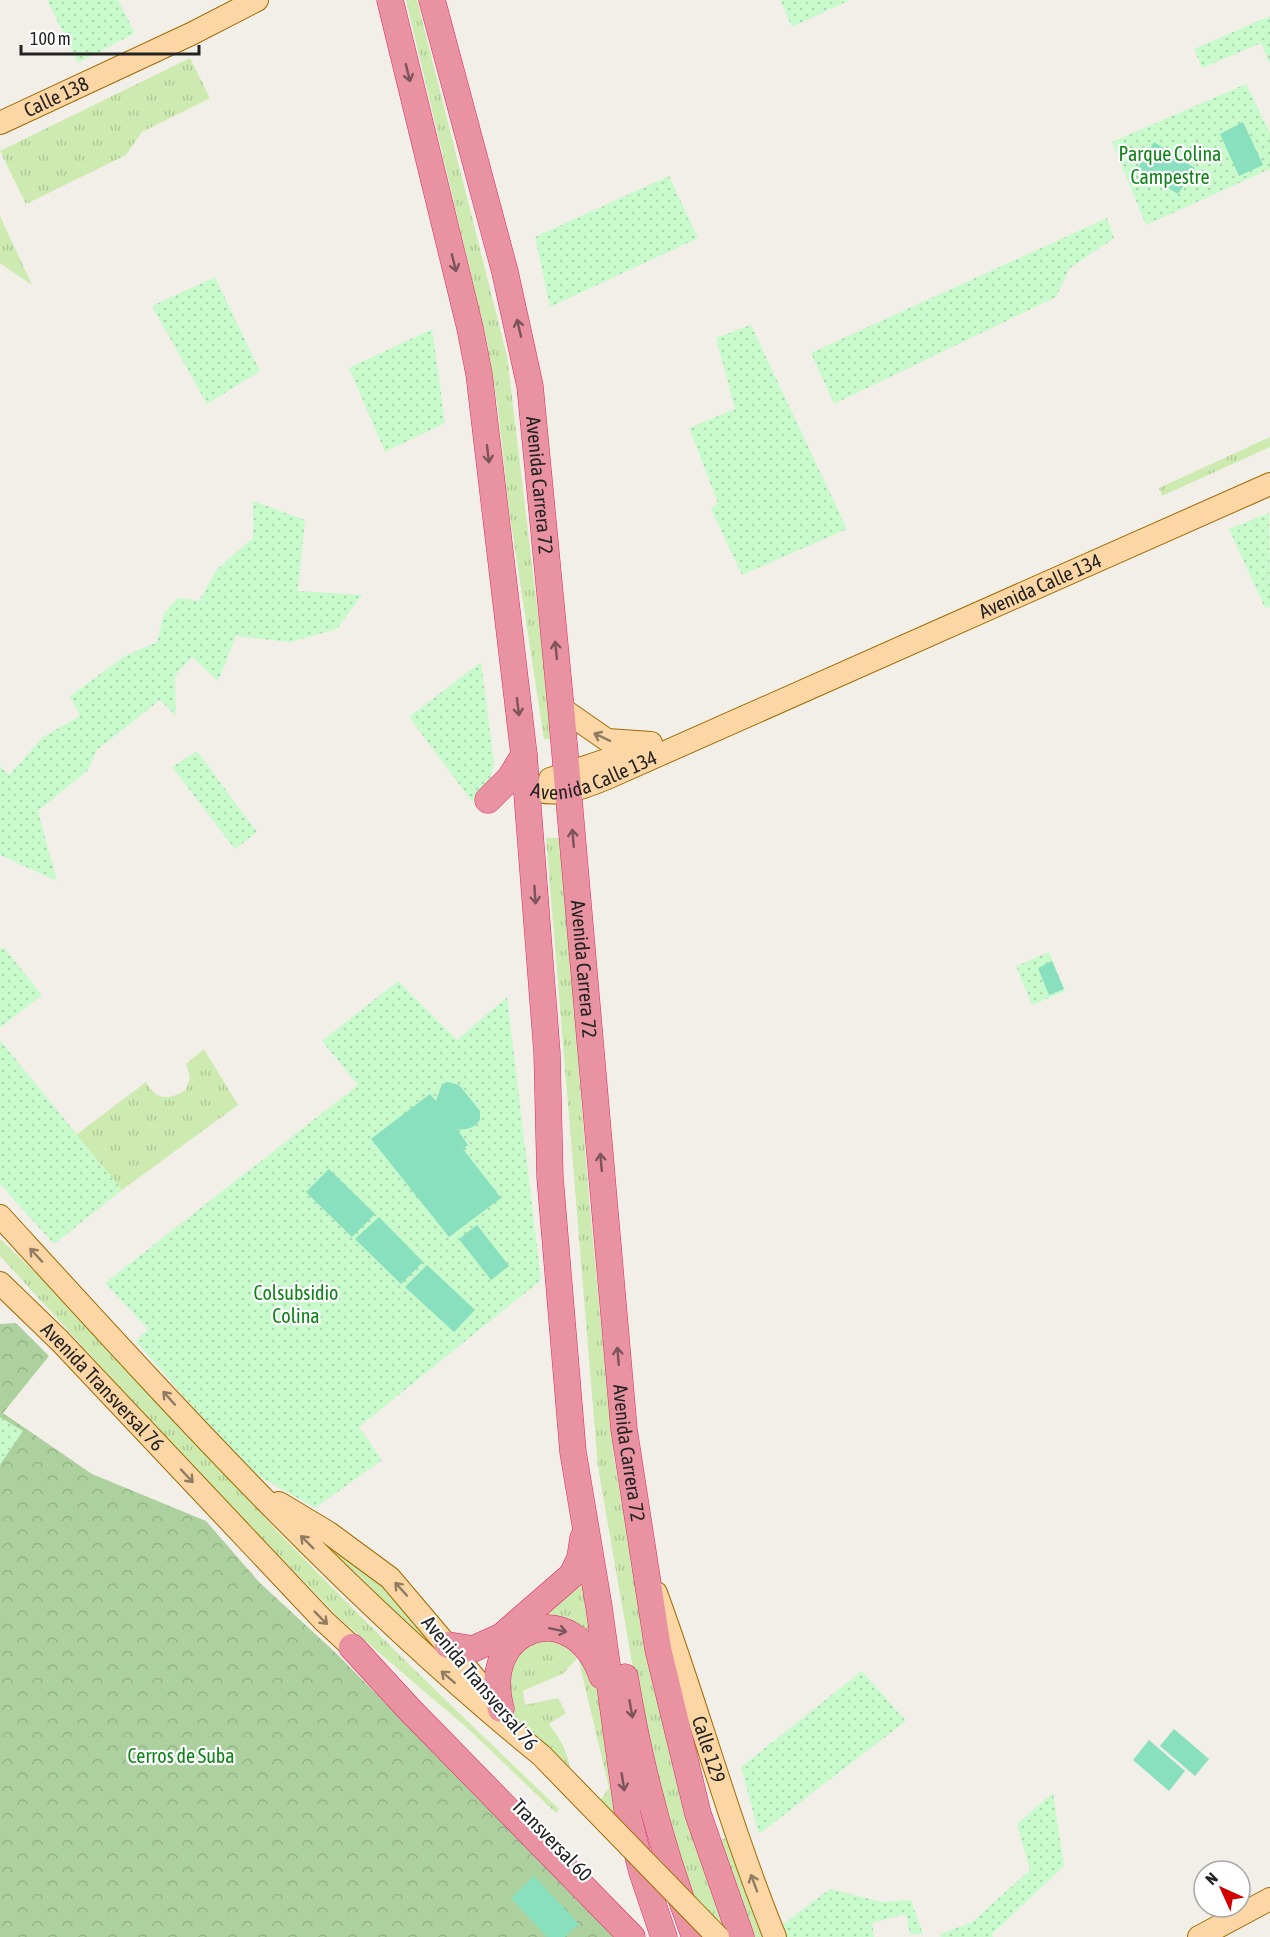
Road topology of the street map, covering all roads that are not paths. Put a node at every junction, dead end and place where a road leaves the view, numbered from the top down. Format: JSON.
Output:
{"nodes":[{"id":1,"x":249,"y":0,"type":"edge"},
{"id":2,"x":257,"y":0,"type":"edge"},
{"id":3,"x":432,"y":0,"type":"edge"},
{"id":4,"x":389,"y":5,"type":"edge"},
{"id":5,"x":112,"y":70,"type":"junction"},
{"id":6,"x":0,"y":123,"type":"edge"},
{"id":7,"x":1270,"y":468,"type":"edge"},
{"id":8,"x":1270,"y":484,"type":"edge"},
{"id":9,"x":561,"y":708,"type":"junction"},
{"id":10,"x":651,"y":743,"type":"junction"},
{"id":11,"x":524,"y":754,"type":"junction"},
{"id":12,"x":568,"y":783,"type":"junction"},
{"id":13,"x":526,"y":786,"type":"junction"},
{"id":14,"x":488,"y":800,"type":"dead end"},
{"id":15,"x":547,"y":1053,"type":"junction"},
{"id":16,"x":0,"y":1216,"type":"edge"},
{"id":17,"x":0,"y":1283,"type":"edge"},
{"id":18,"x":252,"y":1487,"type":"junction"},
{"id":19,"x":583,"y":1517,"type":"junction"},
{"id":20,"x":644,"y":1560,"type":"junction"},
{"id":21,"x":448,"y":1645,"type":"junction"},
{"id":22,"x":352,"y":1647,"type":"junction"},
{"id":23,"x":612,"y":1707,"type":"junction"},
{"id":24,"x":501,"y":1709,"type":"junction"},
{"id":25,"x":458,"y":1744,"type":"joint"},
{"id":26,"x":542,"y":1756,"type":"junction"},
{"id":27,"x":650,"y":1895,"type":"junction"},
{"id":28,"x":1270,"y":1899,"type":"edge"},
{"id":29,"x":1270,"y":1912,"type":"edge"},
{"id":30,"x":632,"y":1937,"type":"edge"},
{"id":31,"x":647,"y":1937,"type":"edge"},
{"id":32,"x":664,"y":1937,"type":"edge"},
{"id":33,"x":669,"y":1937,"type":"edge"},
{"id":34,"x":695,"y":1937,"type":"edge"},
{"id":35,"x":718,"y":1937,"type":"edge"},
{"id":36,"x":741,"y":1937,"type":"edge"},
{"id":37,"x":756,"y":1937,"type":"edge"},
{"id":38,"x":775,"y":1937,"type":"edge"},
{"id":39,"x":1199,"y":1937,"type":"edge"},
{"id":40,"x":1224,"y":1937,"type":"edge"}],
"edges":[{"from":1,"to":5,"type":"main road","name":"Calle 138"},
{"from":2,"to":5,"type":"main road","name":"Calle 138"},
{"from":9,"to":3,"type":"highway","name":"Avenida Carrera 72","one_way":true},
{"from":4,"to":11,"type":"highway","name":"Avenida Carrera 72","one_way":true},
{"from":5,"to":6,"type":"main road","name":"Calle 138"},
{"from":7,"to":10,"type":"main road","name":"Avenida Calle 134"},
{"from":8,"to":12,"type":"main road","name":"Avenida Calle 134"},
{"from":10,"to":9,"type":"main road","one_way":true},
{"from":9,"to":12,"type":"highway","name":"Avenida Carrera 72"},
{"from":10,"to":12,"type":"main road","name":"Avenida Calle 134"},
{"from":11,"to":13,"type":"highway","name":"Avenida Carrera 72"},
{"from":11,"to":14,"type":"highway"},
{"from":12,"to":13,"type":"main road","name":"Avenida Calle 134"},
{"from":20,"to":12,"type":"highway","name":"Avenida Carrera 72","one_way":true},
{"from":13,"to":15,"type":"highway","name":"Avenida Carrera 72","one_way":true},
{"from":15,"to":19,"type":"highway","name":"Avenida Carrera 72"},
{"from":15,"to":34,"type":"highway","name":"Avenida Carrera 72","one_way":true},
{"from":18,"to":16,"type":"main road","name":"Avenida Transversal 76","one_way":true},
{"from":17,"to":22,"type":"main road","name":"Avenida Transversal 76","one_way":true},
{"from":21,"to":18,"type":"main road","name":"Avenida Transversal 76","one_way":true},
{"from":26,"to":18,"type":"main road","name":"Avenida Transversal 76","one_way":true},
{"from":19,"to":21,"type":"highway"},
{"from":19,"to":23,"type":"highway","name":"Avenida Carrera 72"},
{"from":20,"to":36,"type":"highway","name":"Avenida Carrera 72"},
{"from":20,"to":37,"type":"highway"},
{"from":38,"to":20,"type":"main road","name":"Calle 129","one_way":true},
{"from":21,"to":24,"type":"main road","name":"Avenida Transversal 76"},
{"from":22,"to":25,"type":"main road","name":"Avenida Transversal 76"},
{"from":22,"to":30,"type":"highway"},
{"from":24,"to":23,"type":"highway","one_way":true},
{"from":23,"to":27,"type":"highway","name":"Avenida Carrera 72","one_way":true},
{"from":24,"to":26,"type":"main road","name":"Avenida Transversal 76"},
{"from":25,"to":31,"type":"main road","name":"Transversal 60"},
{"from":26,"to":35,"type":"main road","bridge":true},
{"from":27,"to":32,"type":"highway","name":"Avenida Carrera 72"},
{"from":27,"to":33,"type":"highway"},
{"from":28,"to":39,"type":"main road"},
{"from":29,"to":40,"type":"main road"}]}
